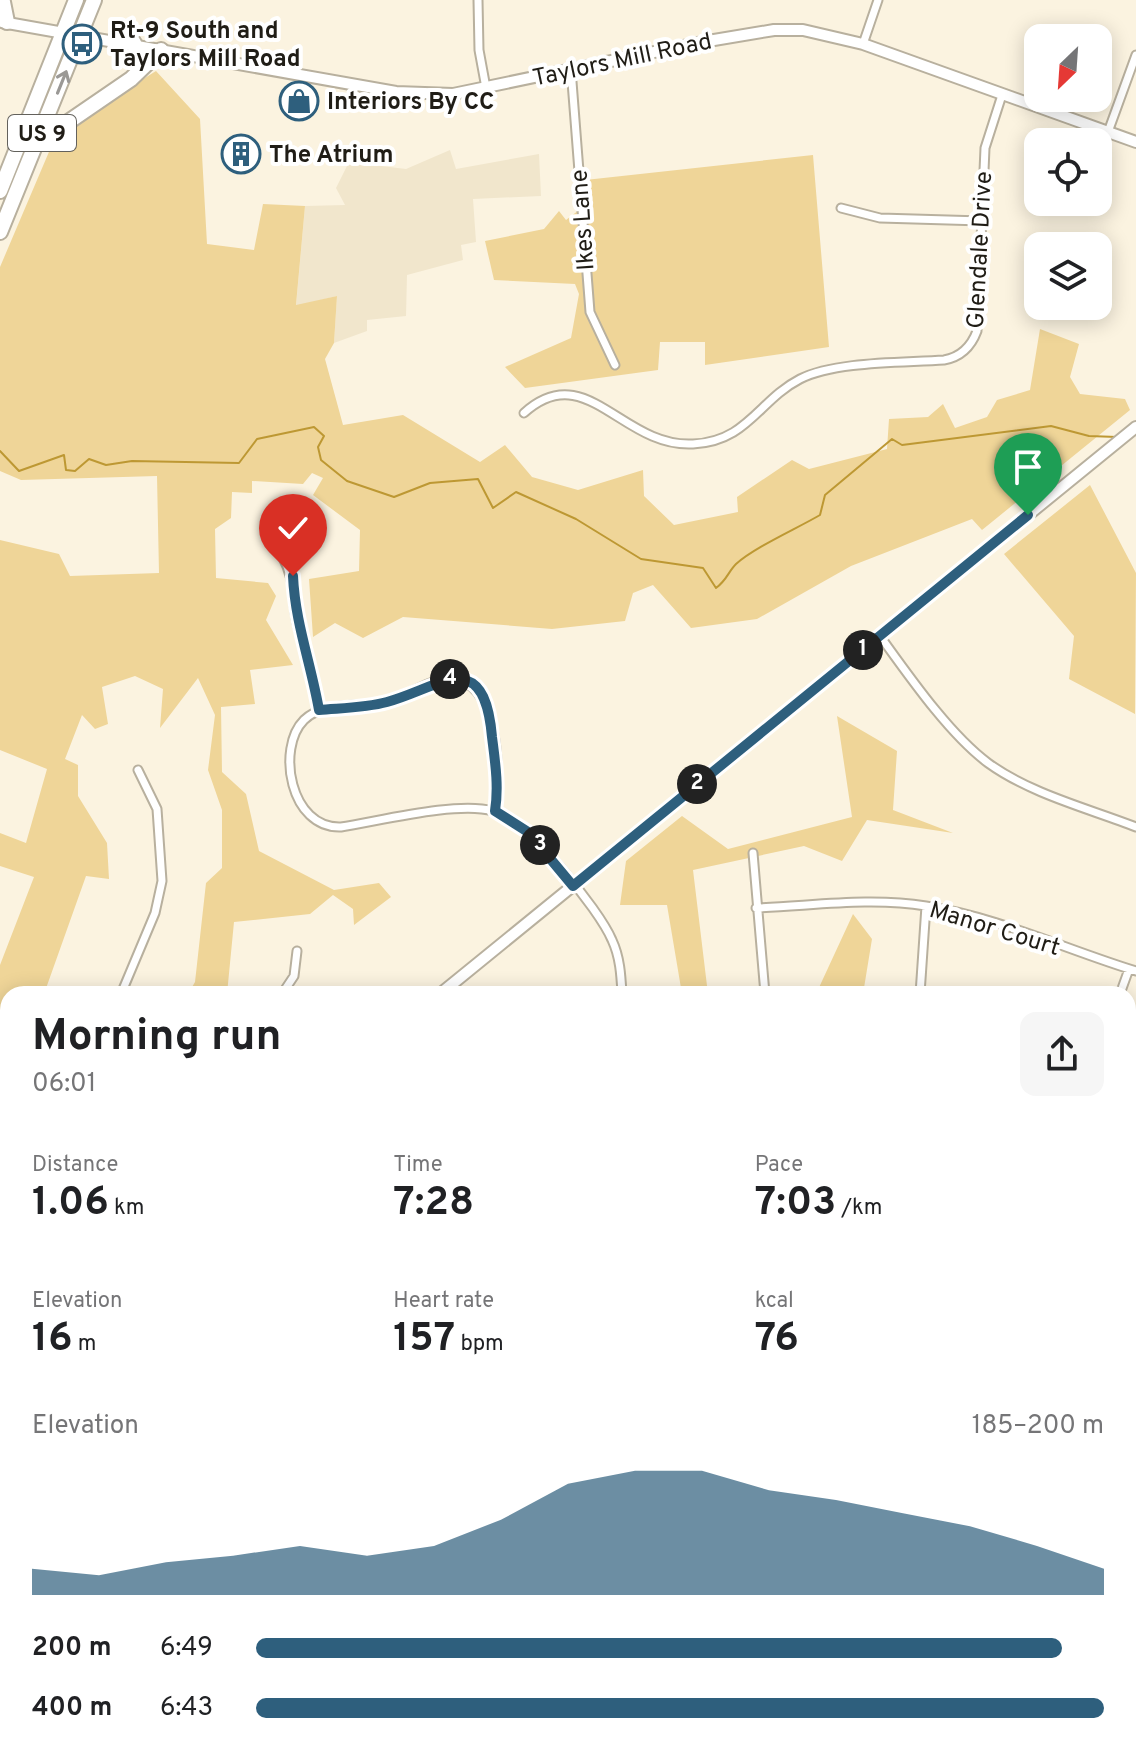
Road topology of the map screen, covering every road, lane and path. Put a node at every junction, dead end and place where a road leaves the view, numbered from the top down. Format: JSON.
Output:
{"nodes":[{"id":1,"x":76,"y":0,"type":"edge"},
{"id":2,"x":94,"y":0,"type":"edge"},
{"id":3,"x":478,"y":0,"type":"edge"},
{"id":4,"x":878,"y":0,"type":"edge"},
{"id":5,"x":2,"y":2,"type":"edge"},
{"id":6,"x":4,"y":22,"type":"edge"},
{"id":7,"x":63,"y":31,"type":"junction"},
{"id":8,"x":82,"y":35,"type":"junction"},
{"id":9,"x":134,"y":43,"type":"junction"},
{"id":10,"x":863,"y":44,"type":"junction"},
{"id":11,"x":161,"y":50,"type":"junction"},
{"id":12,"x":1136,"y":55,"type":"edge"},
{"id":13,"x":140,"y":69,"type":"junction"},
{"id":14,"x":571,"y":69,"type":"junction"},
{"id":15,"x":486,"y":88,"type":"junction"},
{"id":16,"x":1002,"y":95,"type":"junction"},
{"id":17,"x":1097,"y":128,"type":"edge"},
{"id":18,"x":1109,"y":128,"type":"edge"},
{"id":19,"x":1112,"y":133,"type":"edge"},
{"id":20,"x":1136,"y":142,"type":"edge"},
{"id":21,"x":38,"y":143,"type":"junction"},
{"id":22,"x":0,"y":191,"type":"edge"},
{"id":23,"x":841,"y":208,"type":"dead end"},
{"id":24,"x":982,"y":221,"type":"junction"},
{"id":25,"x":0,"y":232,"type":"edge"},
{"id":26,"x":615,"y":365,"type":"dead end"},
{"id":27,"x":524,"y":413,"type":"dead end"},
{"id":28,"x":1135,"y":428,"type":"edge"},
{"id":29,"x":282,"y":556,"type":"dead end"},
{"id":30,"x":880,"y":636,"type":"junction"},
{"id":31,"x":319,"y":710,"type":"junction"},
{"id":32,"x":138,"y":770,"type":"dead end"},
{"id":33,"x":495,"y":811,"type":"junction"},
{"id":34,"x":1136,"y":827,"type":"edge"},
{"id":35,"x":753,"y":853,"type":"dead end"},
{"id":36,"x":573,"y":886,"type":"junction"},
{"id":37,"x":926,"y":906,"type":"junction"},
{"id":38,"x":756,"y":908,"type":"junction"},
{"id":39,"x":297,"y":951,"type":"dead end"},
{"id":40,"x":1132,"y":970,"type":"edge"},
{"id":41,"x":124,"y":986,"type":"edge"},
{"id":42,"x":287,"y":986,"type":"edge"},
{"id":43,"x":450,"y":986,"type":"edge"},
{"id":44,"x":621,"y":986,"type":"edge"},
{"id":45,"x":764,"y":986,"type":"edge"},
{"id":46,"x":921,"y":986,"type":"edge"}],
"edges":[{"from":1,"to":7,"type":"highway","number":"US 9"},
{"from":2,"to":8,"type":"highway","number":"US 9"},
{"from":3,"to":15,"type":"street"},
{"from":4,"to":10,"type":"street"},
{"from":5,"to":6,"type":"highway"},
{"from":6,"to":7,"type":"street","name":"Taylors Mill Road"},
{"from":7,"to":8,"type":"street","name":"Taylors Mill Road"},
{"from":7,"to":22,"type":"highway","number":"US 9"},
{"from":8,"to":9,"type":"street","name":"Taylors Mill Road"},
{"from":21,"to":8,"type":"highway","number":"US 9","one_way":true},
{"from":9,"to":11,"type":"street","name":"Taylors Mill Road"},
{"from":9,"to":13,"type":"highway"},
{"from":10,"to":14,"type":"street","name":"Taylors Mill Road"},
{"from":10,"to":16,"type":"street","name":"Taylors Mill Road"},
{"from":11,"to":13,"type":"highway"},
{"from":11,"to":15,"type":"street","name":"Taylors Mill Road"},
{"from":12,"to":18,"type":"street"},
{"from":13,"to":21,"type":"highway"},
{"from":14,"to":15,"type":"street","name":"Taylors Mill Road"},
{"from":14,"to":26,"type":"street","name":"Ikes Lane"},
{"from":16,"to":17,"type":"street","name":"Taylors Mill Road"},
{"from":16,"to":24,"type":"street","name":"Glendale Drive"},
{"from":19,"to":20,"type":"street","name":"Taylors Mill Road"},
{"from":21,"to":25,"type":"highway","number":"US 9"},
{"from":23,"to":24,"type":"street"},
{"from":24,"to":27,"type":"street","name":"Glendale Drive"},
{"from":28,"to":30,"type":"street"},
{"from":29,"to":31,"type":"street"},
{"from":30,"to":34,"type":"street"},
{"from":30,"to":36,"type":"street"},
{"from":31,"to":33,"type":"street"},
{"from":31,"to":33,"type":"street"},
{"from":32,"to":41,"type":"street"},
{"from":33,"to":36,"type":"street"},
{"from":35,"to":38,"type":"street"},
{"from":36,"to":43,"type":"street"},
{"from":36,"to":44,"type":"street"},
{"from":37,"to":38,"type":"street","name":"Manor Court"},
{"from":37,"to":40,"type":"street","name":"Manor Court"},
{"from":37,"to":46,"type":"street"},
{"from":38,"to":45,"type":"street"},
{"from":39,"to":42,"type":"street"}]}
